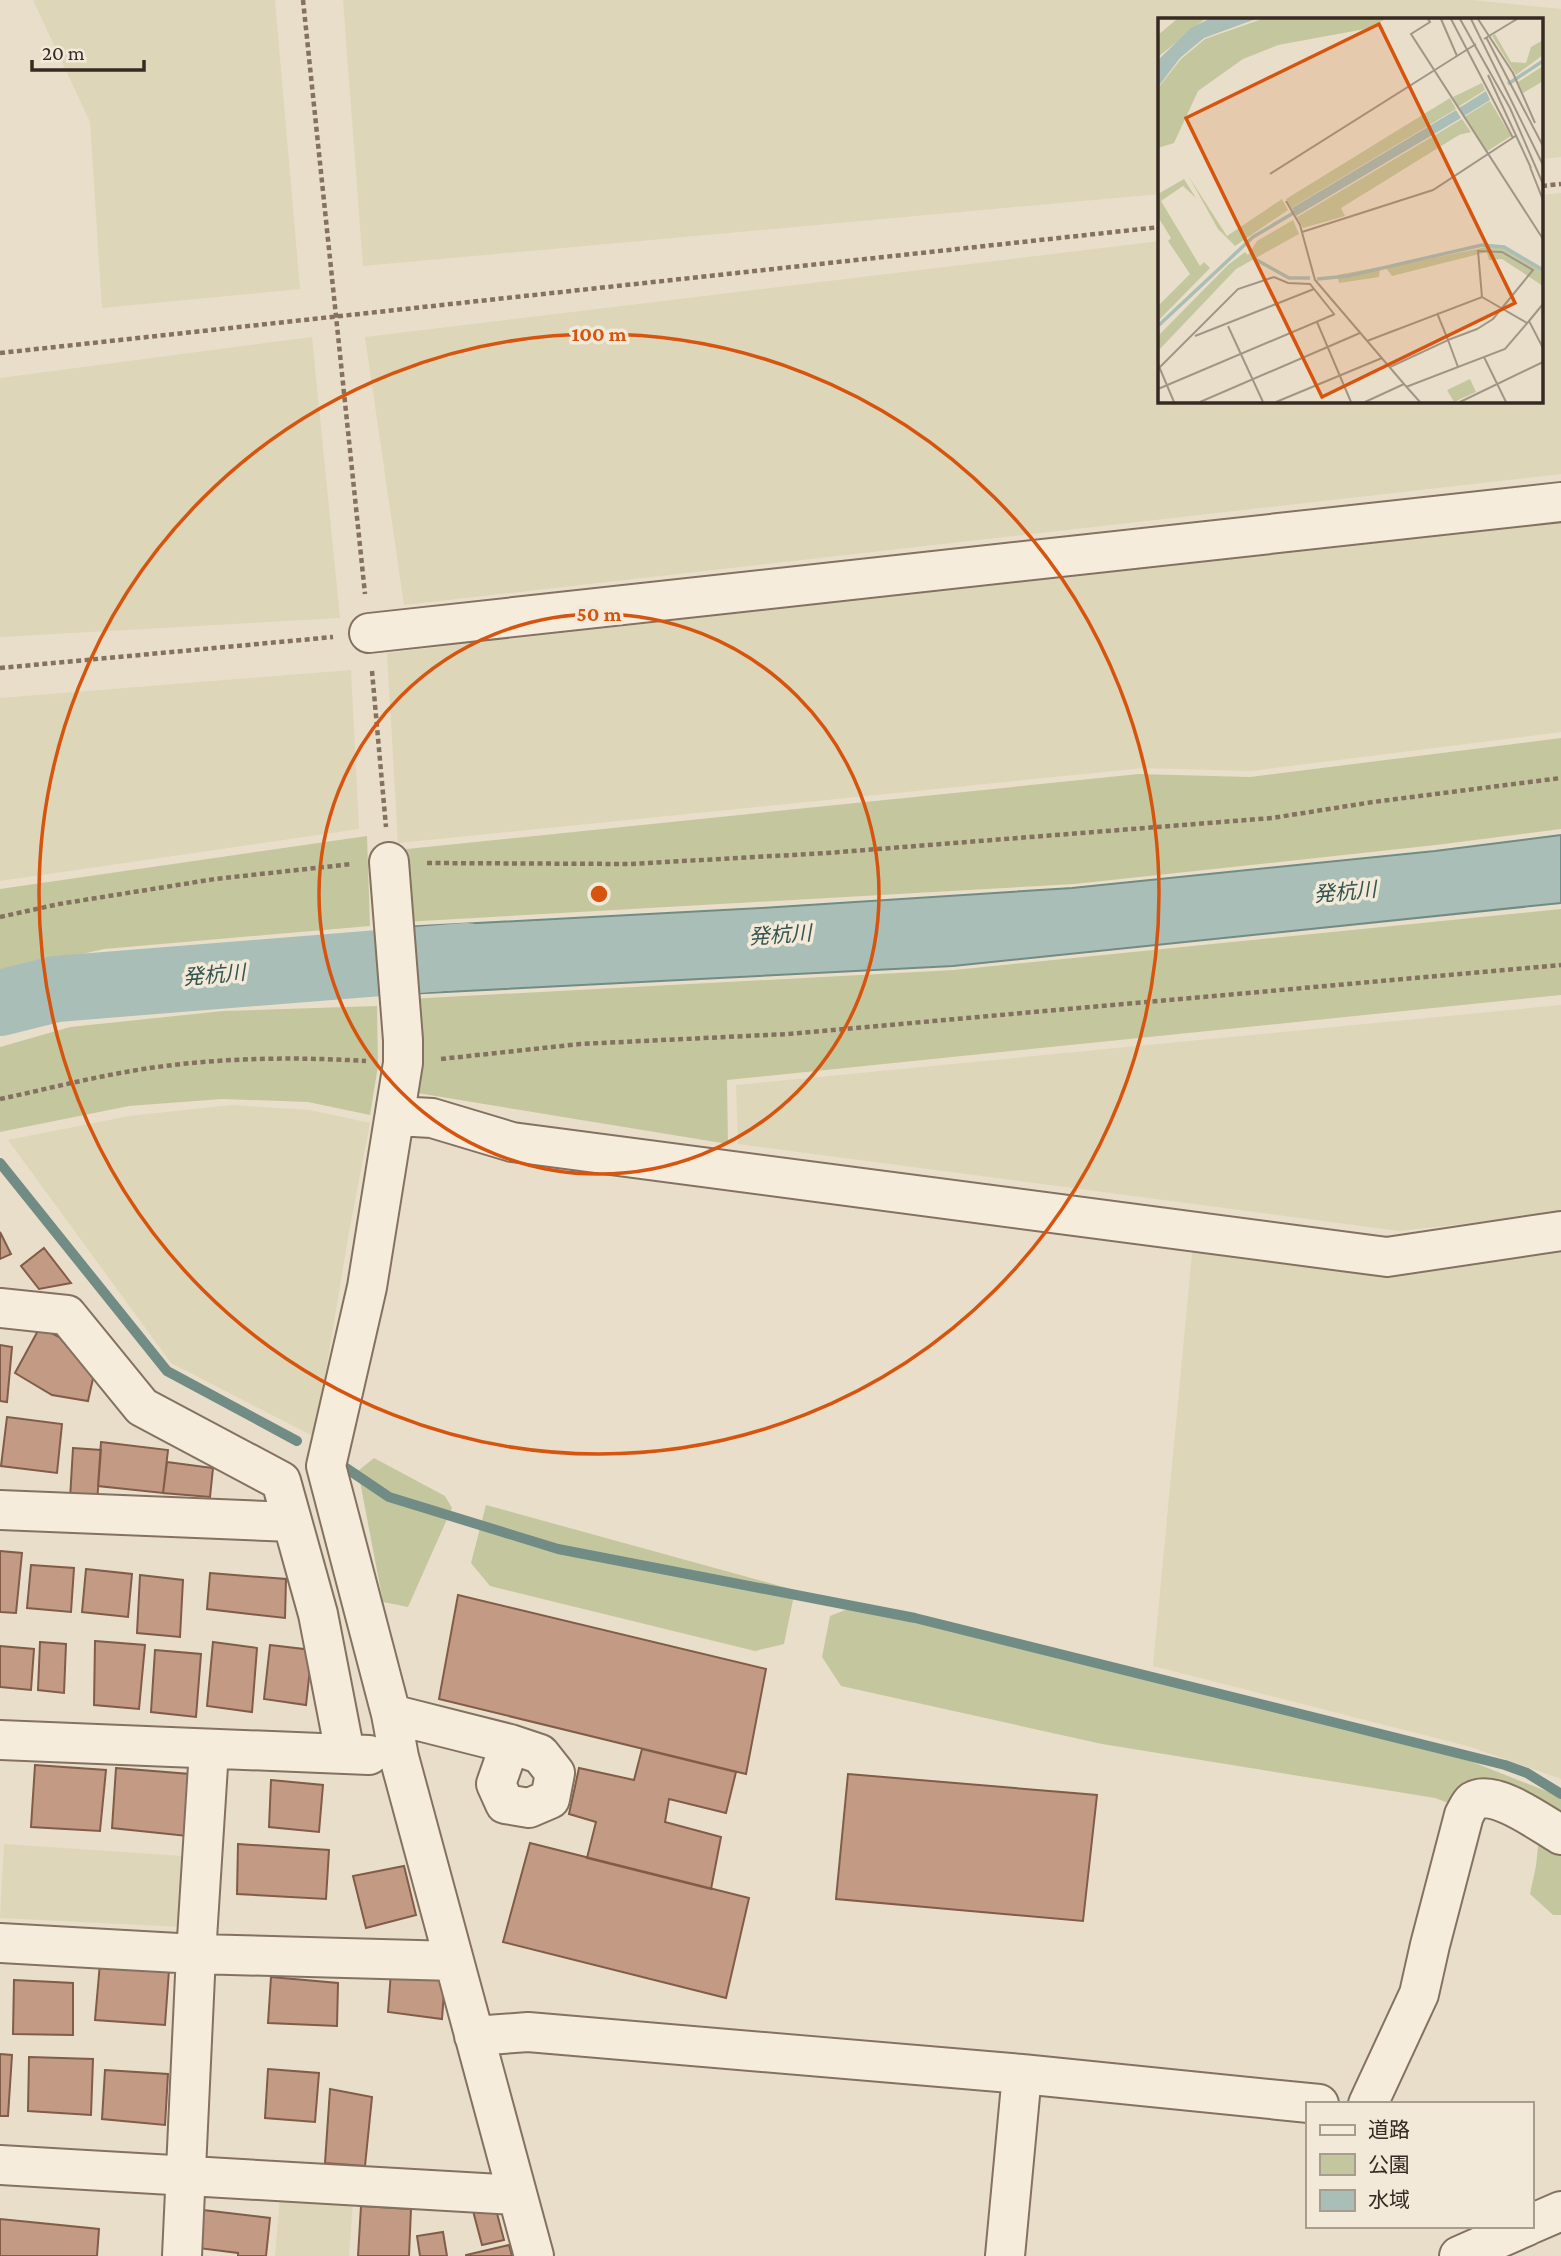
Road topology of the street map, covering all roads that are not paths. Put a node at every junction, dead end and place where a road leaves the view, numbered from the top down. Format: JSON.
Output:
{"nodes":[{"id":1,"x":1561,"y":502,"type":"edge"},
{"id":2,"x":369,"y":633,"type":"road end"},
{"id":3,"x":389,"y":862,"type":"road end"},
{"id":4,"x":396,"y":1116,"type":"junction"},
{"id":5,"x":1561,"y":1231,"type":"edge"},
{"id":6,"x":0,"y":1308,"type":"edge"},
{"id":7,"x":0,"y":1510,"type":"edge"},
{"id":8,"x":292,"y":1522,"type":"junction"},
{"id":9,"x":391,"y":1714,"type":"junction"},
{"id":10,"x":0,"y":1740,"type":"edge"},
{"id":11,"x":510,"y":1744,"type":"dead end"},
{"id":12,"x":209,"y":1750,"type":"junction"},
{"id":13,"x":345,"y":1753,"type":"junction"},
{"id":14,"x":399,"y":1757,"type":"junction"},
{"id":15,"x":1561,"y":1835,"type":"edge"},
{"id":16,"x":0,"y":1943,"type":"edge"},
{"id":17,"x":196,"y":1954,"type":"junction"},
{"id":18,"x":454,"y":1961,"type":"junction"},
{"id":19,"x":474,"y":2036,"type":"junction"},
{"id":20,"x":1022,"y":2074,"type":"junction"},
{"id":21,"x":1369,"y":2102,"type":"edge"},
{"id":22,"x":1306,"y":2103,"type":"edge"},
{"id":23,"x":0,"y":2165,"type":"edge"},
{"id":24,"x":186,"y":2177,"type":"junction"},
{"id":25,"x":517,"y":2195,"type":"junction"},
{"id":26,"x":1561,"y":2211,"type":"edge"},
{"id":27,"x":1533,"y":2223,"type":"edge"},
{"id":28,"x":1521,"y":2228,"type":"edge"},
{"id":29,"x":1468,"y":2247,"type":"edge"},
{"id":30,"x":182,"y":2256,"type":"edge"},
{"id":31,"x":534,"y":2256,"type":"edge"},
{"id":32,"x":1005,"y":2256,"type":"edge"}],
"edges":[{"from":1,"to":2,"type":"street"},
{"from":3,"to":4,"type":"street"},
{"from":4,"to":5,"type":"street"},
{"from":4,"to":9,"type":"street"},
{"from":6,"to":8,"type":"street"},
{"from":7,"to":8,"type":"street"},
{"from":8,"to":13,"type":"street"},
{"from":9,"to":11,"type":"street"},
{"from":9,"to":14,"type":"street"},
{"from":10,"to":12,"type":"street"},
{"from":12,"to":13,"type":"street"},
{"from":12,"to":17,"type":"street"},
{"from":13,"to":14,"type":"street"},
{"from":14,"to":18,"type":"street"},
{"from":15,"to":21,"type":"street"},
{"from":16,"to":17,"type":"street"},
{"from":17,"to":18,"type":"street"},
{"from":17,"to":24,"type":"street"},
{"from":18,"to":19,"type":"street"},
{"from":19,"to":20,"type":"street"},
{"from":19,"to":25,"type":"street"},
{"from":20,"to":22,"type":"street"},
{"from":20,"to":32,"type":"street"},
{"from":23,"to":24,"type":"street"},
{"from":24,"to":25,"type":"street"},
{"from":24,"to":30,"type":"street"},
{"from":25,"to":31,"type":"street"},
{"from":26,"to":27,"type":"street"},
{"from":28,"to":29,"type":"street"}]}
